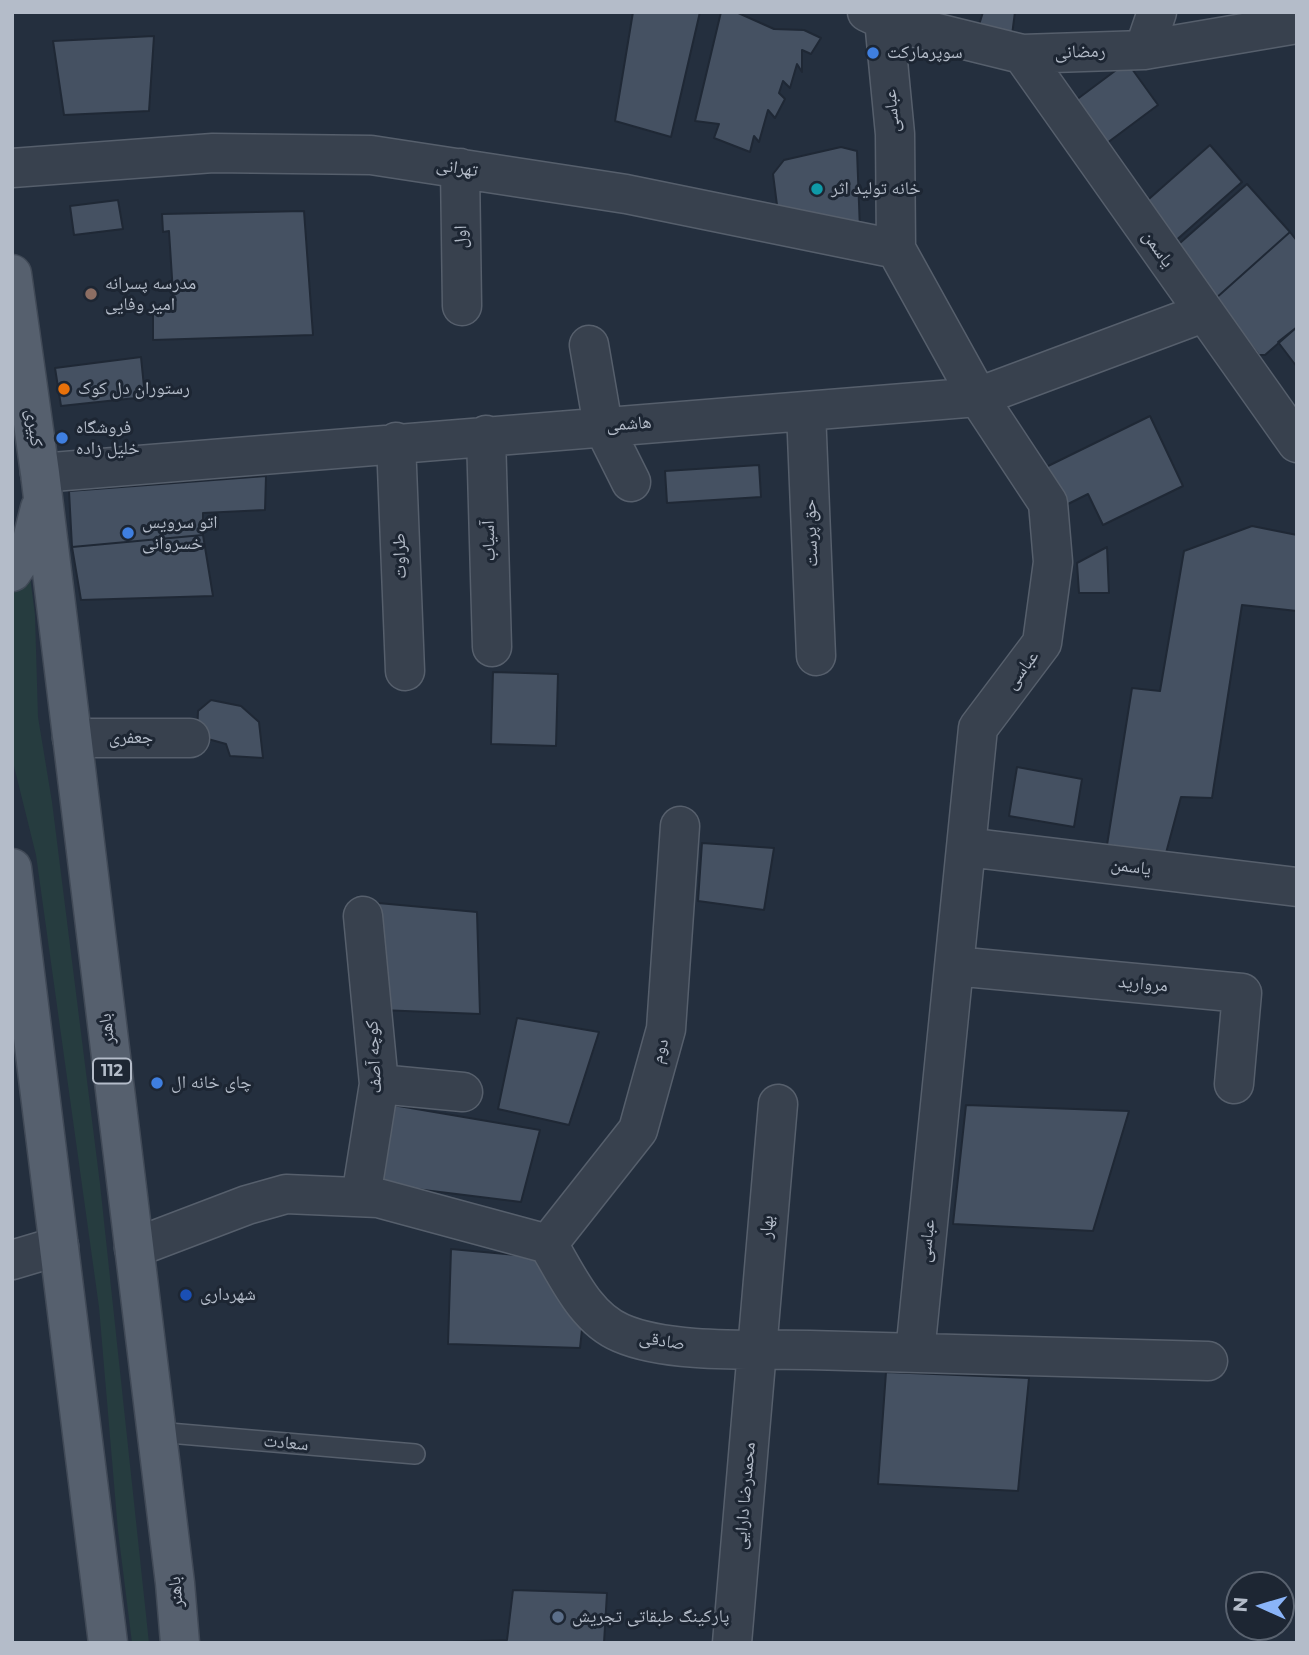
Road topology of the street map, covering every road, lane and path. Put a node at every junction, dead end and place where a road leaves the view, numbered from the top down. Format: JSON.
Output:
{"nodes":[{"id":1,"x":1157,"y":12,"type":"edge"},
{"id":2,"x":876,"y":16,"type":"edge"},
{"id":3,"x":929,"y":21,"type":"edge"},
{"id":4,"x":1297,"y":24,"type":"edge"},
{"id":5,"x":1144,"y":50,"type":"junction"},
{"id":6,"x":1022,"y":54,"type":"junction"},
{"id":7,"x":12,"y":168,"type":"edge"},
{"id":8,"x":460,"y":169,"type":"junction"},
{"id":9,"x":896,"y":249,"type":"junction"},
{"id":10,"x":12,"y":274,"type":"edge"},
{"id":11,"x":462,"y":306,"type":"dead end"},
{"id":12,"x":1203,"y":313,"type":"junction"},
{"id":13,"x":589,"y":345,"type":"dead end"},
{"id":14,"x":978,"y":397,"type":"junction"},
{"id":15,"x":806,"y":411,"type":"junction"},
{"id":16,"x":603,"y":426,"type":"junction"},
{"id":17,"x":486,"y":435,"type":"junction"},
{"id":18,"x":396,"y":442,"type":"junction"},
{"id":19,"x":1297,"y":443,"type":"edge"},
{"id":20,"x":631,"y":482,"type":"dead end"},
{"id":21,"x":42,"y":486,"type":"junction"},
{"id":22,"x":12,"y":572,"type":"edge"},
{"id":23,"x":492,"y":647,"type":"dead end"},
{"id":24,"x":816,"y":656,"type":"dead end"},
{"id":25,"x":405,"y":671,"type":"dead end"},
{"id":26,"x":72,"y":738,"type":"junction"},
{"id":27,"x":190,"y":738,"type":"dead end"},
{"id":28,"x":680,"y":826,"type":"dead end"},
{"id":29,"x":966,"y":847,"type":"junction"},
{"id":30,"x":12,"y":868,"type":"edge"},
{"id":31,"x":1297,"y":887,"type":"edge"},
{"id":32,"x":363,"y":916,"type":"dead end"},
{"id":33,"x":954,"y":966,"type":"junction"},
{"id":34,"x":20,"y":990,"type":"edge"},
{"id":35,"x":379,"y":1084,"type":"junction"},
{"id":36,"x":1234,"y":1084,"type":"dead end"},
{"id":37,"x":463,"y":1092,"type":"dead end"},
{"id":38,"x":778,"y":1104,"type":"dead end"},
{"id":39,"x":361,"y":1197,"type":"junction"},
{"id":40,"x":548,"y":1244,"type":"junction"},
{"id":41,"x":59,"y":1246,"type":"junction"},
{"id":42,"x":134,"y":1248,"type":"junction"},
{"id":43,"x":12,"y":1260,"type":"edge"},
{"id":44,"x":757,"y":1349,"type":"junction"},
{"id":45,"x":915,"y":1353,"type":"junction"},
{"id":46,"x":1208,"y":1361,"type":"dead end"},
{"id":47,"x":157,"y":1432,"type":"junction"},
{"id":48,"x":415,"y":1454,"type":"dead end"},
{"id":49,"x":108,"y":1643,"type":"edge"},
{"id":50,"x":180,"y":1643,"type":"edge"},
{"id":51,"x":732,"y":1643,"type":"edge"}],
"edges":[{"from":1,"to":5,"type":"street"},
{"from":2,"to":3,"type":"street","name":"رمضانی"},
{"from":2,"to":9,"type":"street","name":"عباسی"},
{"from":3,"to":6,"type":"street","name":"رمضانی"},
{"from":4,"to":5,"type":"street","name":"رمضانی"},
{"from":5,"to":6,"type":"street","name":"رمضانی"},
{"from":6,"to":12,"type":"street","name":"یاسمن"},
{"from":7,"to":8,"type":"street","name":"تهرانی"},
{"from":8,"to":9,"type":"street","name":"تهرانی"},
{"from":8,"to":11,"type":"street","name":"اول"},
{"from":9,"to":14,"type":"street","name":"عباسی"},
{"from":10,"to":21,"type":"main road","name":"کبیری"},
{"from":12,"to":14,"type":"street","name":"هاشمی"},
{"from":12,"to":19,"type":"street","name":"یاسمن"},
{"from":13,"to":16,"type":"street"},
{"from":14,"to":15,"type":"street","name":"هاشمی"},
{"from":14,"to":29,"type":"street","name":"عباسی"},
{"from":15,"to":16,"type":"street","name":"هاشمی"},
{"from":15,"to":24,"type":"street","name":"حق پرست"},
{"from":16,"to":17,"type":"street","name":"هاشمی"},
{"from":16,"to":20,"type":"street"},
{"from":17,"to":18,"type":"street","name":"هاشمی"},
{"from":17,"to":23,"type":"street","name":"آسیاب"},
{"from":18,"to":21,"type":"street","name":"هاشمی"},
{"from":18,"to":25,"type":"street","name":"طراوت"},
{"from":21,"to":22,"type":"main road"},
{"from":21,"to":26,"type":"main road","name":"باهنر","number":"112"},
{"from":26,"to":27,"type":"street","name":"جعفری"},
{"from":26,"to":42,"type":"main road","name":"باهنر","number":"112"},
{"from":28,"to":40,"type":"street","name":"دوم"},
{"from":29,"to":31,"type":"street","name":"یاسمن"},
{"from":29,"to":33,"type":"street","name":"عباسی"},
{"from":30,"to":34,"type":"main road"},
{"from":32,"to":35,"type":"street","name":"کوچه آصف"},
{"from":33,"to":36,"type":"street","name":"مروارید"},
{"from":33,"to":45,"type":"street","name":"عباسی"},
{"from":34,"to":41,"type":"main road"},
{"from":35,"to":37,"type":"street"},
{"from":35,"to":39,"type":"street","name":"کوچه آصف"},
{"from":38,"to":44,"type":"street","name":"بهار"},
{"from":39,"to":40,"type":"street"},
{"from":39,"to":42,"type":"street"},
{"from":40,"to":44,"type":"street","name":"صادقی"},
{"from":41,"to":43,"type":"street"},
{"from":41,"to":49,"type":"main road"},
{"from":42,"to":47,"type":"main road","name":"باهنر","number":"112"},
{"from":44,"to":45,"type":"street","name":"صادقی"},
{"from":44,"to":51,"type":"street","name":"محمدرضا دارایی"},
{"from":45,"to":46,"type":"street","name":"صادقی"},
{"from":47,"to":48,"type":"lane","name":"سعادت"},
{"from":47,"to":50,"type":"main road","name":"باهنر","number":"112"}]}
